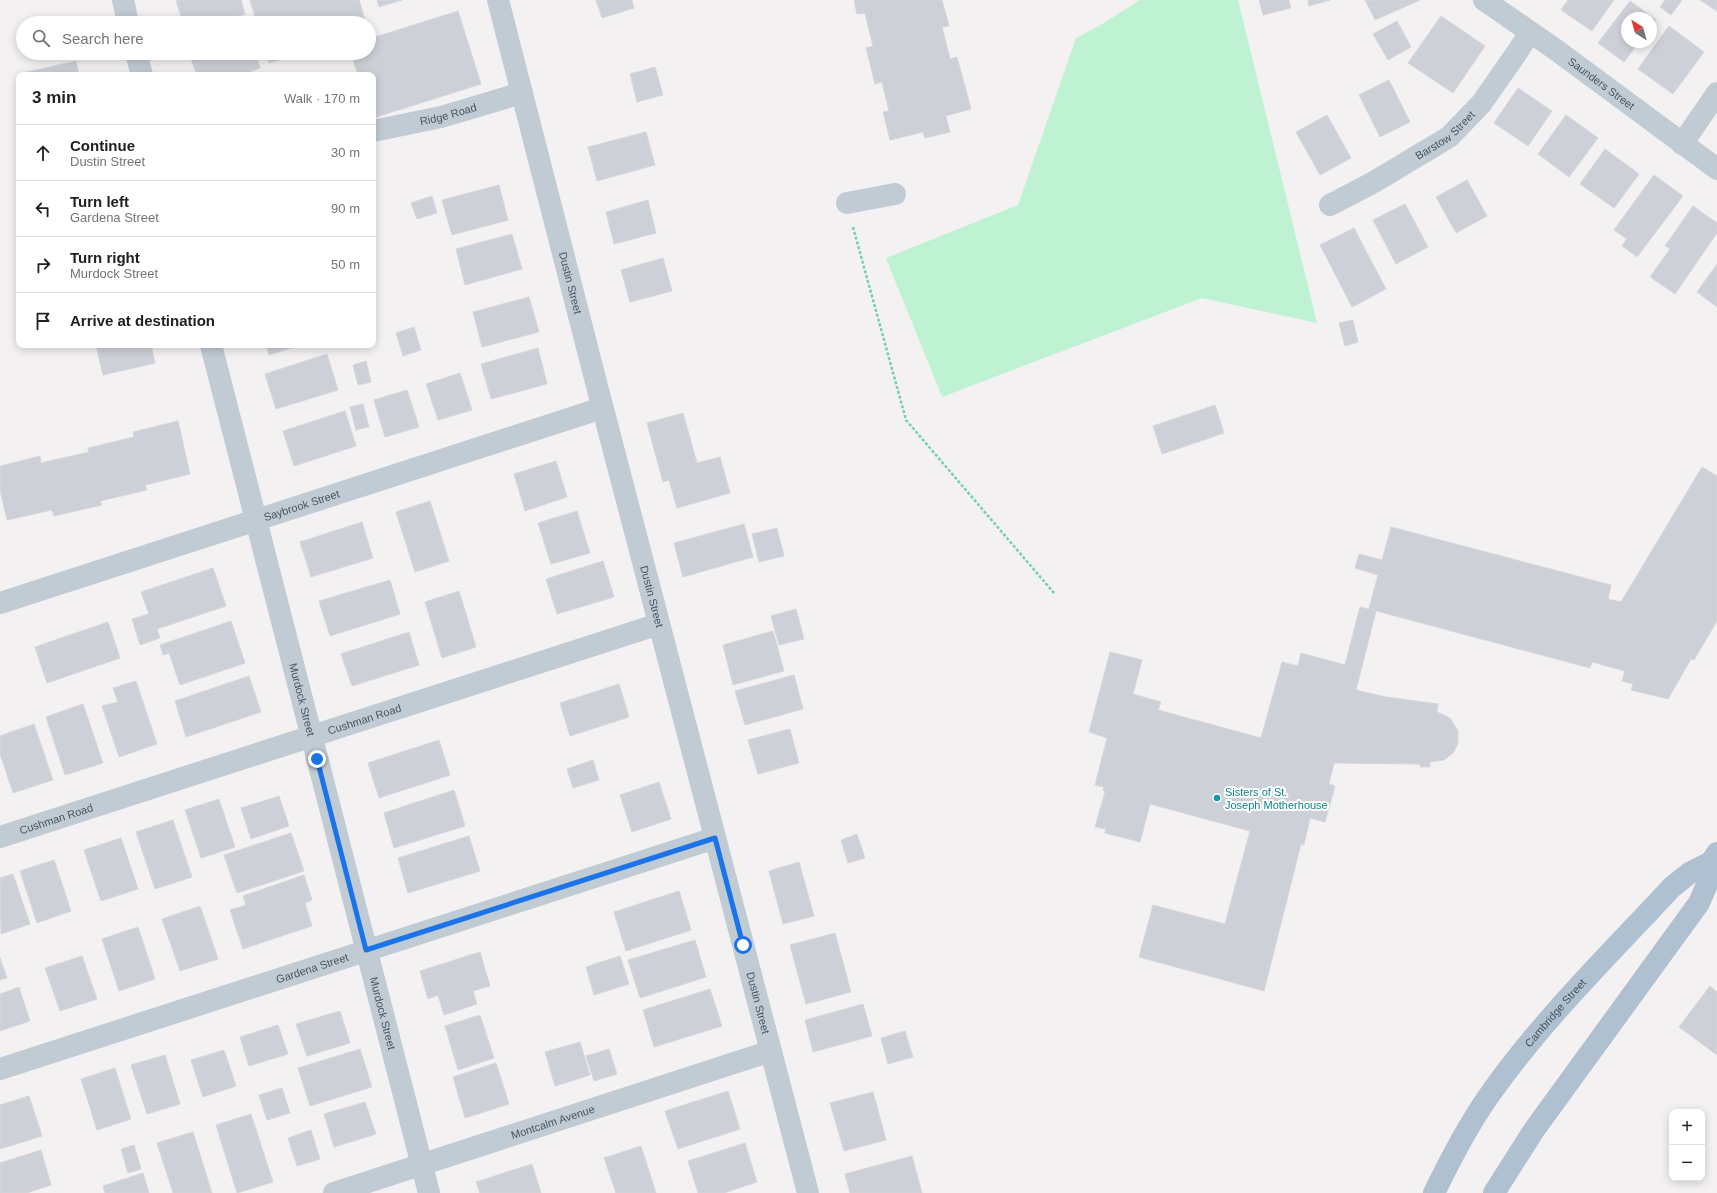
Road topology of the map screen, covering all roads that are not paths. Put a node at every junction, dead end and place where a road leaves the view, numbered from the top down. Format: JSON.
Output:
{"nodes":[{"id":1,"x":122,"y":0,"type":"edge"},
{"id":2,"x":498,"y":0,"type":"edge"},
{"id":3,"x":1484,"y":0,"type":"edge"},
{"id":4,"x":126,"y":16,"type":"edge"},
{"id":5,"x":1530,"y":32,"type":"junction"},
{"id":6,"x":138,"y":60,"type":"edge"},
{"id":7,"x":141,"y":72,"type":"edge"},
{"id":8,"x":522,"y":93,"type":"junction"},
{"id":9,"x":1717,"y":93,"type":"edge"},
{"id":10,"x":376,"y":130,"type":"edge"},
{"id":11,"x":1682,"y":144,"type":"junction"},
{"id":12,"x":1717,"y":169,"type":"edge"},
{"id":13,"x":895,"y":194,"type":"dead end"},
{"id":14,"x":847,"y":204,"type":"road end"},
{"id":15,"x":1330,"y":206,"type":"dead end"},
{"id":16,"x":212,"y":348,"type":"edge"},
{"id":17,"x":602,"y":408,"type":"junction"},
{"id":18,"x":256,"y":521,"type":"junction"},
{"id":19,"x":0,"y":603,"type":"edge"},
{"id":20,"x":659,"y":624,"type":"junction"},
{"id":21,"x":312,"y":736,"type":"junction"},
{"id":22,"x":0,"y":837,"type":"edge"},
{"id":23,"x":715,"y":838,"type":"junction"},
{"id":24,"x":1714,"y":858,"type":"edge"},
{"id":25,"x":366,"y":950,"type":"junction"},
{"id":26,"x":771,"y":1051,"type":"junction"},
{"id":27,"x":0,"y":1069,"type":"edge"},
{"id":28,"x":421,"y":1165,"type":"junction"},
{"id":29,"x":334,"y":1193,"type":"edge"},
{"id":30,"x":429,"y":1193,"type":"edge"},
{"id":31,"x":808,"y":1193,"type":"edge"},
{"id":32,"x":1434,"y":1193,"type":"edge"},
{"id":33,"x":1494,"y":1193,"type":"edge"}],
"edges":[{"from":1,"to":4,"type":"street"},
{"from":2,"to":8,"type":"street","name":"Dustin Street"},
{"from":3,"to":5,"type":"street","name":"Saunders Street"},
{"from":5,"to":11,"type":"street","name":"Saunders Street"},
{"from":5,"to":15,"type":"street","name":"Barstow Street"},
{"from":6,"to":7,"type":"street"},
{"from":8,"to":10,"type":"street","name":"Ridge Road"},
{"from":8,"to":17,"type":"street","name":"Dustin Street"},
{"from":9,"to":11,"type":"street"},
{"from":11,"to":12,"type":"street","name":"Saunders Street"},
{"from":13,"to":14,"type":"street"},
{"from":16,"to":18,"type":"street","name":"Murdock Street"},
{"from":17,"to":18,"type":"street","name":"Saybrook Street"},
{"from":17,"to":20,"type":"street","name":"Dustin Street"},
{"from":18,"to":19,"type":"street","name":"Saybrook Street"},
{"from":18,"to":21,"type":"street","name":"Murdock Street"},
{"from":20,"to":21,"type":"street","name":"Cushman Road"},
{"from":20,"to":23,"type":"street","name":"Dustin Street"},
{"from":21,"to":22,"type":"street","name":"Cushman Road"},
{"from":21,"to":25,"type":"street","name":"Murdock Street"},
{"from":23,"to":25,"type":"street","name":"Gardena Street"},
{"from":23,"to":26,"type":"street","name":"Dustin Street"},
{"from":24,"to":32,"type":"main road","name":"Cambridge Street"},
{"from":24,"to":33,"type":"main road","name":"Cambridge Street"},
{"from":25,"to":27,"type":"street","name":"Gardena Street"},
{"from":25,"to":28,"type":"street","name":"Murdock Street"},
{"from":26,"to":28,"type":"street","name":"Montcalm Avenue"},
{"from":26,"to":31,"type":"street","name":"Dustin Street"},
{"from":28,"to":29,"type":"street","name":"Montcalm Avenue"},
{"from":28,"to":30,"type":"street","name":"Murdock Street"}]}
